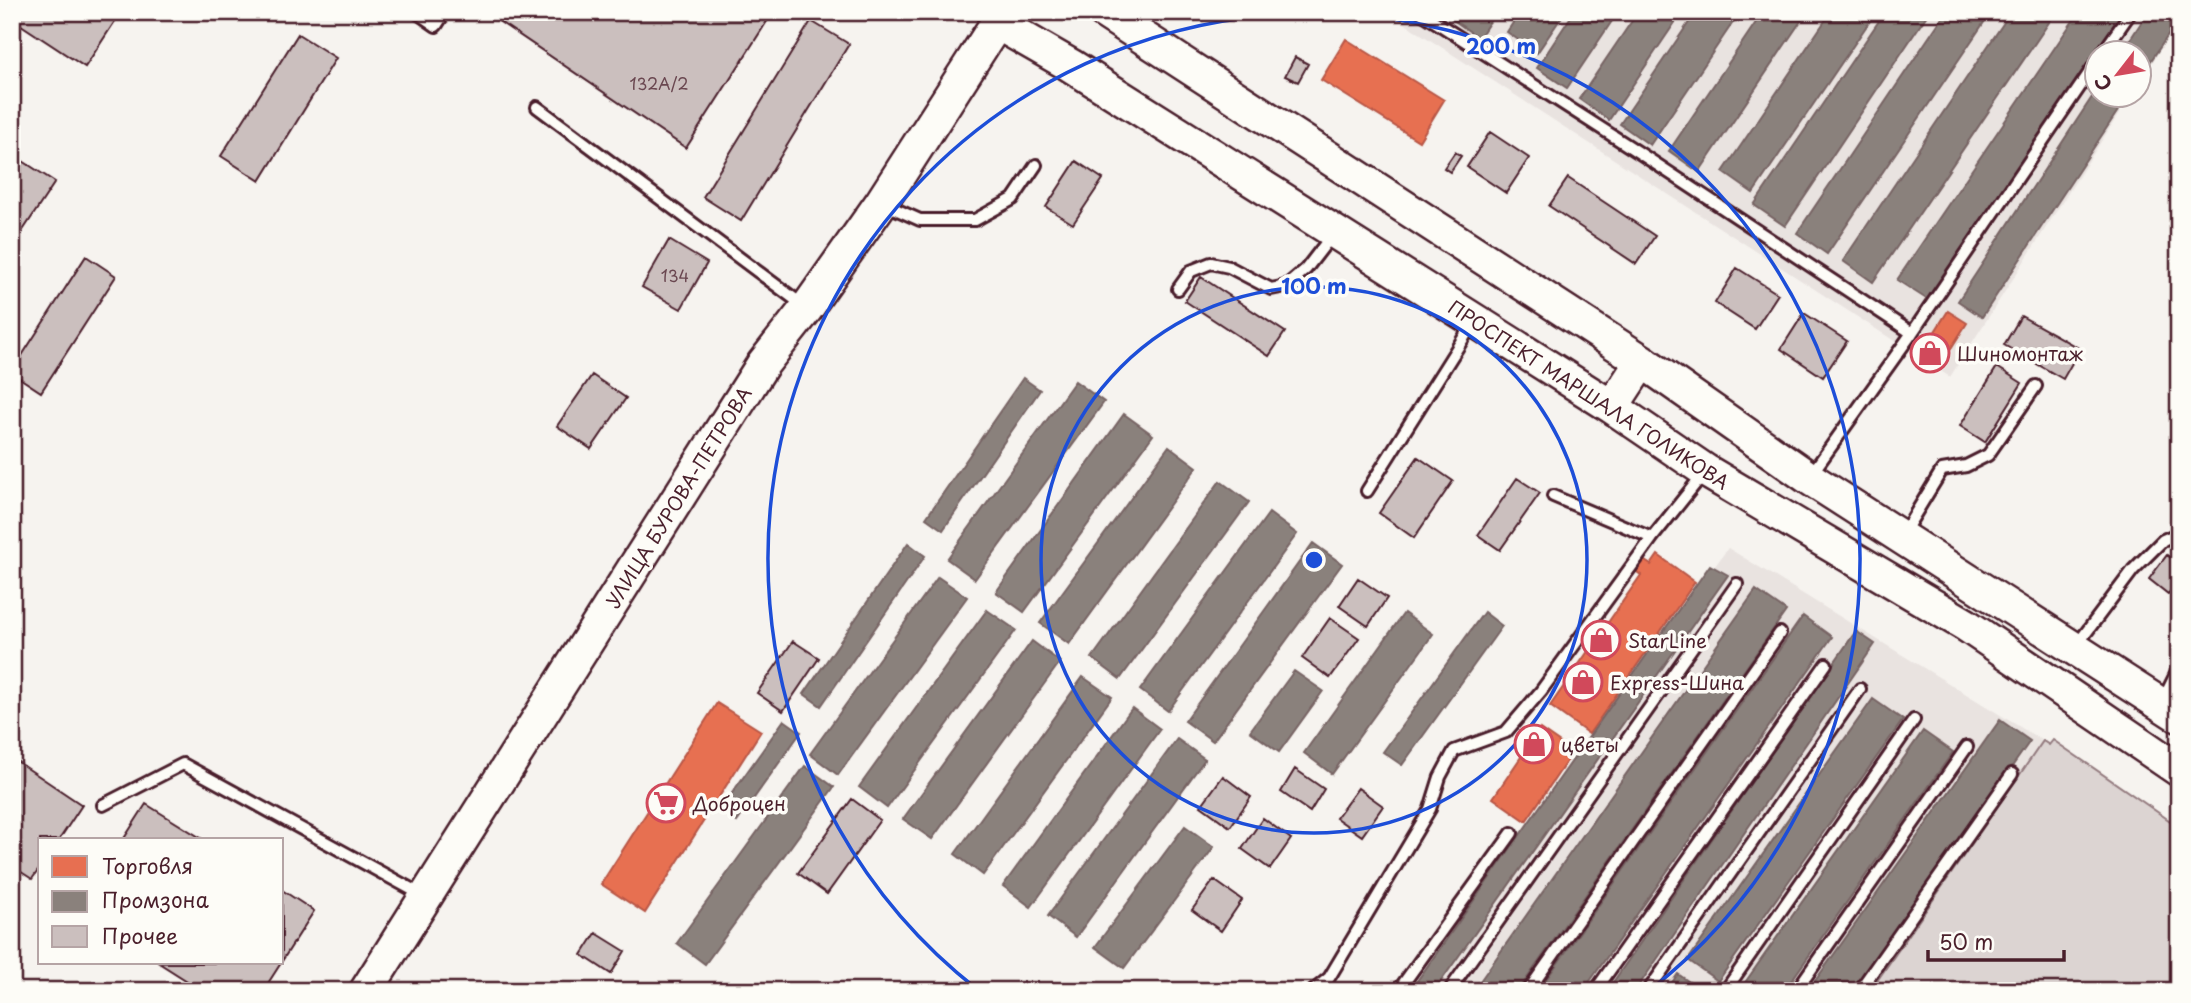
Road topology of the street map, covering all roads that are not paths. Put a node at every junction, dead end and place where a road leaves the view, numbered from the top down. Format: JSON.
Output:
{"nodes":[{"id":1,"x":416,"y":12,"type":"edge"},
{"id":2,"x":445,"y":12,"type":"edge"},
{"id":3,"x":1104,"y":12,"type":"edge"},
{"id":4,"x":1420,"y":12,"type":"edge"},
{"id":5,"x":2131,"y":12,"type":"edge"},
{"id":6,"x":1000,"y":18,"type":"edge"},
{"id":7,"x":2113,"y":38,"type":"edge"},
{"id":8,"x":2082,"y":84,"type":"edge"},
{"id":9,"x":537,"y":107,"type":"dead end"},
{"id":10,"x":1036,"y":165,"type":"dead end"},
{"id":11,"x":881,"y":203,"type":"junction"},
{"id":12,"x":1335,"y":232,"type":"junction"},
{"id":13,"x":1178,"y":289,"type":"dead end"},
{"id":14,"x":807,"y":307,"type":"junction"},
{"id":15,"x":1475,"y":320,"type":"junction"},
{"id":16,"x":1912,"y":333,"type":"junction"},
{"id":17,"x":1642,"y":361,"type":"junction"},
{"id":18,"x":2036,"y":386,"type":"dead end"},
{"id":19,"x":1612,"y":407,"type":"junction"},
{"id":20,"x":1706,"y":471,"type":"junction"},
{"id":21,"x":1809,"y":478,"type":"junction"},
{"id":22,"x":1367,"y":491,"type":"dead end"},
{"id":23,"x":1553,"y":496,"type":"dead end"},
{"id":24,"x":2179,"y":533,"type":"edge"},
{"id":25,"x":1901,"y":537,"type":"junction"},
{"id":26,"x":1652,"y":538,"type":"junction"},
{"id":27,"x":1737,"y":584,"type":"dead end"},
{"id":28,"x":1780,"y":633,"type":"dead end"},
{"id":29,"x":2075,"y":648,"type":"junction"},
{"id":30,"x":1826,"y":664,"type":"dead end"},
{"id":31,"x":2179,"y":668,"type":"edge"},
{"id":32,"x":1860,"y":689,"type":"dead end"},
{"id":33,"x":2170,"y":711,"type":"edge"},
{"id":34,"x":1914,"y":720,"type":"dead end"},
{"id":35,"x":1967,"y":747,"type":"dead end"},
{"id":36,"x":2179,"y":770,"type":"edge"},
{"id":37,"x":2012,"y":774,"type":"dead end"},
{"id":38,"x":103,"y":804,"type":"dead end"},
{"id":39,"x":1512,"y":833,"type":"dead end"},
{"id":40,"x":426,"y":897,"type":"junction"},
{"id":41,"x":366,"y":991,"type":"edge"},
{"id":42,"x":1313,"y":991,"type":"edge"},
{"id":43,"x":1398,"y":991,"type":"edge"},
{"id":44,"x":1449,"y":991,"type":"edge"},
{"id":45,"x":1528,"y":991,"type":"edge"},
{"id":46,"x":1595,"y":991,"type":"edge"},
{"id":47,"x":1648,"y":991,"type":"edge"},
{"id":48,"x":1725,"y":991,"type":"edge"},
{"id":49,"x":1796,"y":991,"type":"edge"},
{"id":50,"x":1859,"y":991,"type":"edge"}],
"edges":[{"from":1,"to":2,"type":"lane"},
{"from":3,"to":17,"type":"main road"},
{"from":4,"to":16,"type":"lane"},
{"from":5,"to":7,"type":"lane"},
{"from":6,"to":11,"type":"main road","name":"УЛИЦА БУРОВА-ПЕТРОВА"},
{"from":6,"to":12,"type":"main road","name":"ПРОСПЕКТ МАРШАЛА ГОЛИКОВА"},
{"from":8,"to":16,"type":"lane"},
{"from":9,"to":14,"type":"lane"},
{"from":10,"to":11,"type":"lane"},
{"from":11,"to":14,"type":"main road","name":"УЛИЦА БУРОВА-ПЕТРОВА"},
{"from":12,"to":13,"type":"lane"},
{"from":12,"to":15,"type":"main road","name":"ПРОСПЕКТ МАРШАЛА ГОЛИКОВА"},
{"from":14,"to":40,"type":"main road","name":"УЛИЦА БУРОВА-ПЕТРОВА"},
{"from":15,"to":19,"type":"main road","name":"ПРОСПЕКТ МАРШАЛА ГОЛИКОВА"},
{"from":15,"to":22,"type":"lane"},
{"from":16,"to":21,"type":"lane"},
{"from":17,"to":19,"type":"main road"},
{"from":17,"to":21,"type":"main road"},
{"from":18,"to":25,"type":"lane"},
{"from":19,"to":20,"type":"main road","name":"ПРОСПЕКТ МАРШАЛА ГОЛИКОВА"},
{"from":20,"to":26,"type":"lane"},
{"from":20,"to":36,"type":"main road","name":"ПРОСПЕКТ МАРШАЛА ГОЛИКОВА"},
{"from":21,"to":25,"type":"main road"},
{"from":23,"to":26,"type":"lane"},
{"from":24,"to":29,"type":"lane"},
{"from":25,"to":29,"type":"main road"},
{"from":26,"to":42,"type":"lane"},
{"from":27,"to":44,"type":"lane"},
{"from":28,"to":45,"type":"lane"},
{"from":29,"to":33,"type":"main road"},
{"from":30,"to":46,"type":"lane"},
{"from":31,"to":33,"type":"lane"},
{"from":32,"to":47,"type":"lane"},
{"from":34,"to":48,"type":"lane"},
{"from":35,"to":49,"type":"lane"},
{"from":37,"to":50,"type":"lane"},
{"from":38,"to":40,"type":"lane"},
{"from":39,"to":43,"type":"lane"},
{"from":40,"to":41,"type":"main road","name":"УЛИЦА БУРОВА-ПЕТРОВА"}]}
